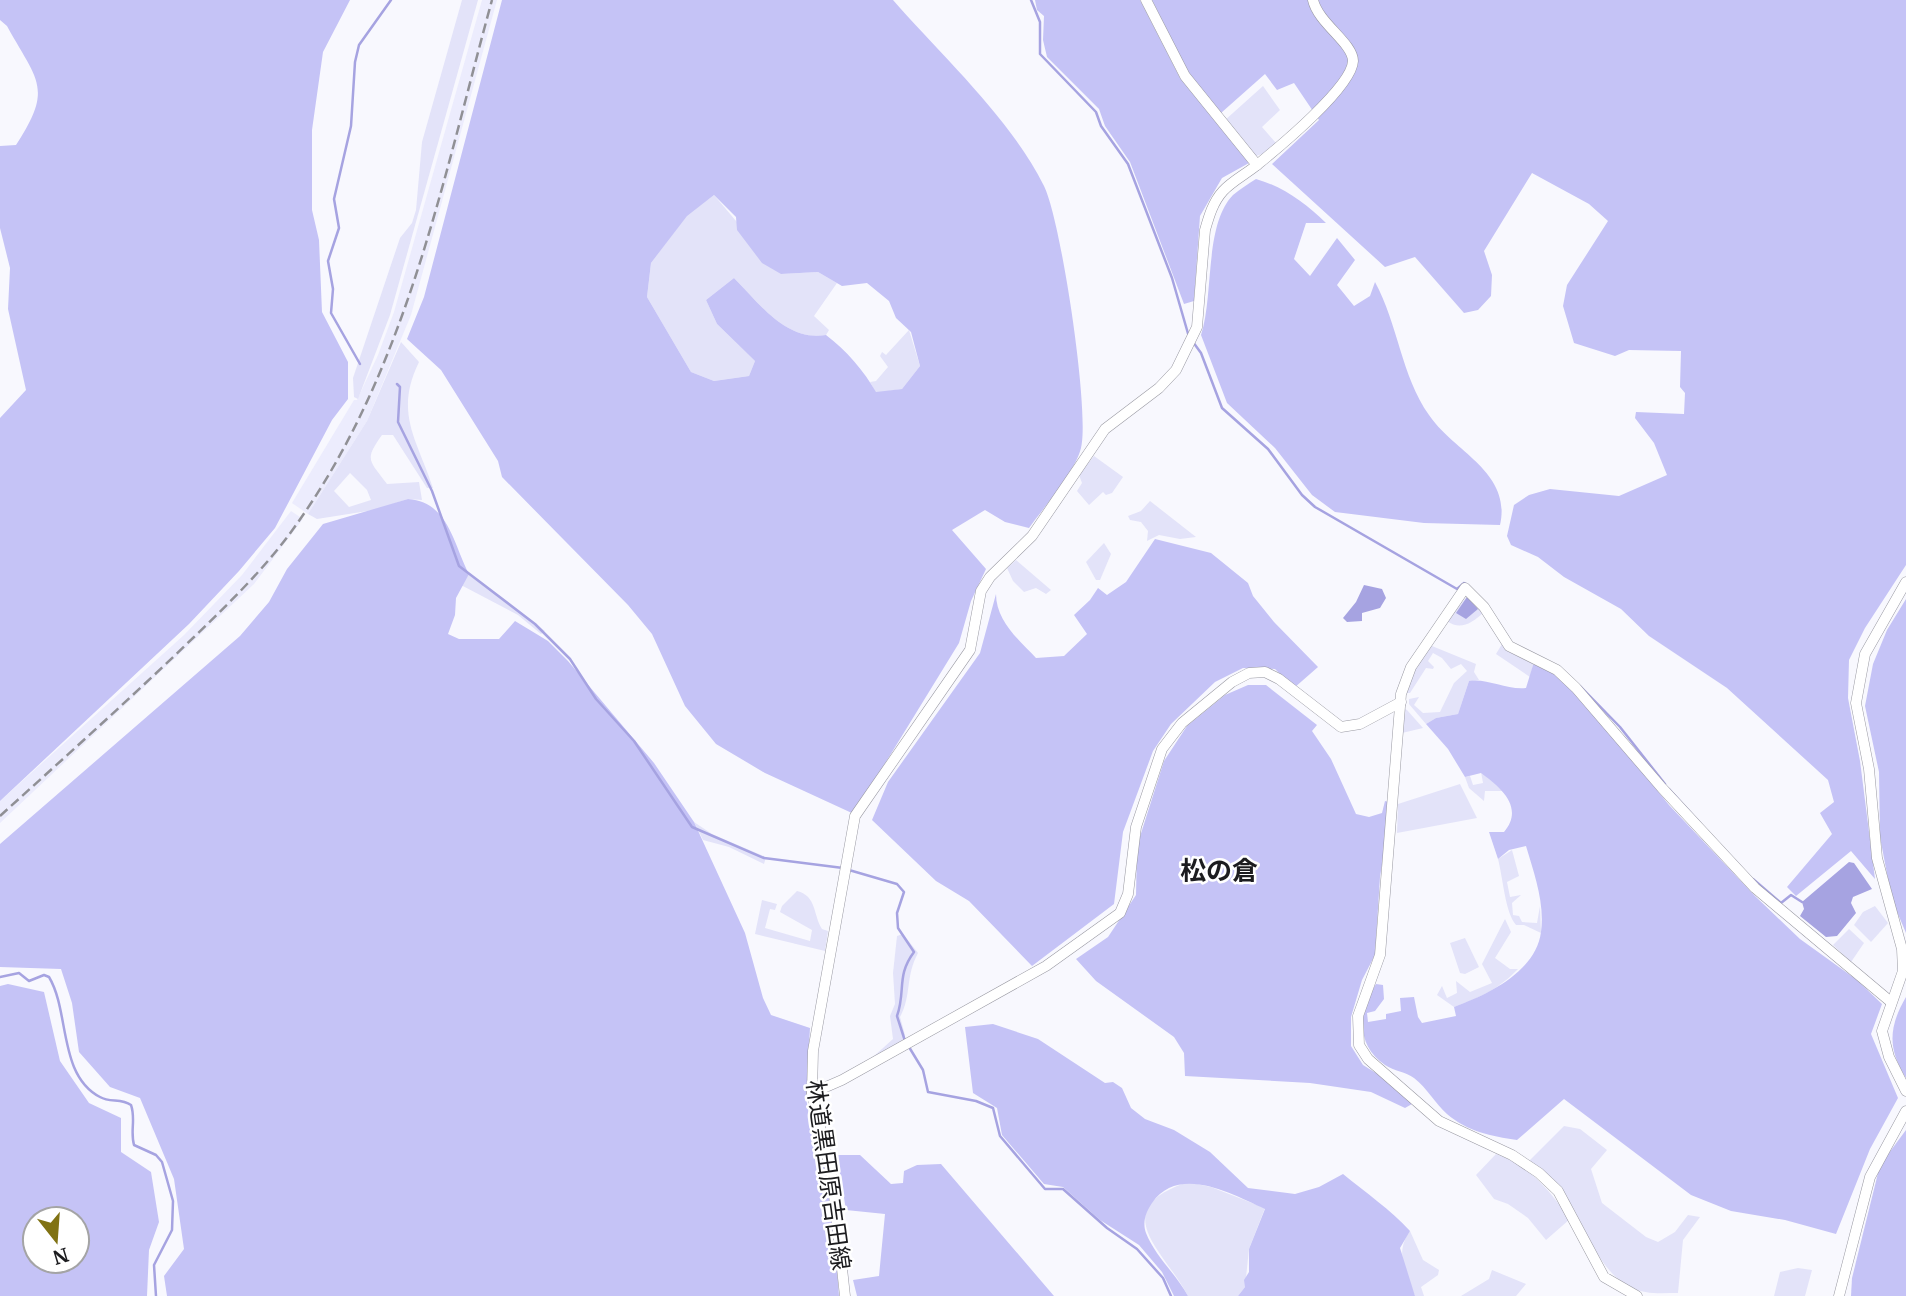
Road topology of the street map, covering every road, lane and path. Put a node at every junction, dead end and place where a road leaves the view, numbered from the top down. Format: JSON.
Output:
{"nodes":[{"id":1,"x":1146,"y":0,"type":"edge"},
{"id":2,"x":1313,"y":0,"type":"edge"},
{"id":3,"x":1257,"y":165,"type":"junction"},
{"id":4,"x":1906,"y":582,"type":"edge"},
{"id":5,"x":1401,"y":702,"type":"junction"},
{"id":6,"x":1891,"y":1002,"type":"junction"},
{"id":7,"x":1906,"y":1091,"type":"edge"},
{"id":8,"x":812,"y":1093,"type":"junction"},
{"id":9,"x":1906,"y":1111,"type":"edge"},
{"id":10,"x":845,"y":1296,"type":"edge"},
{"id":11,"x":1636,"y":1296,"type":"edge"},
{"id":12,"x":1839,"y":1296,"type":"edge"}],
"edges":[{"from":1,"to":3,"type":"street"},
{"from":2,"to":3,"type":"street","name":"林道黒田原吉田線"},
{"from":3,"to":8,"type":"street","name":"林道黒田原吉田線"},
{"from":4,"to":6,"type":"street"},
{"from":5,"to":6,"type":"street"},
{"from":5,"to":8,"type":"street"},
{"from":5,"to":11,"type":"street"},
{"from":6,"to":7,"type":"street"},
{"from":8,"to":10,"type":"street","name":"林道黒田原吉田線"},
{"from":9,"to":12,"type":"street"}]}
